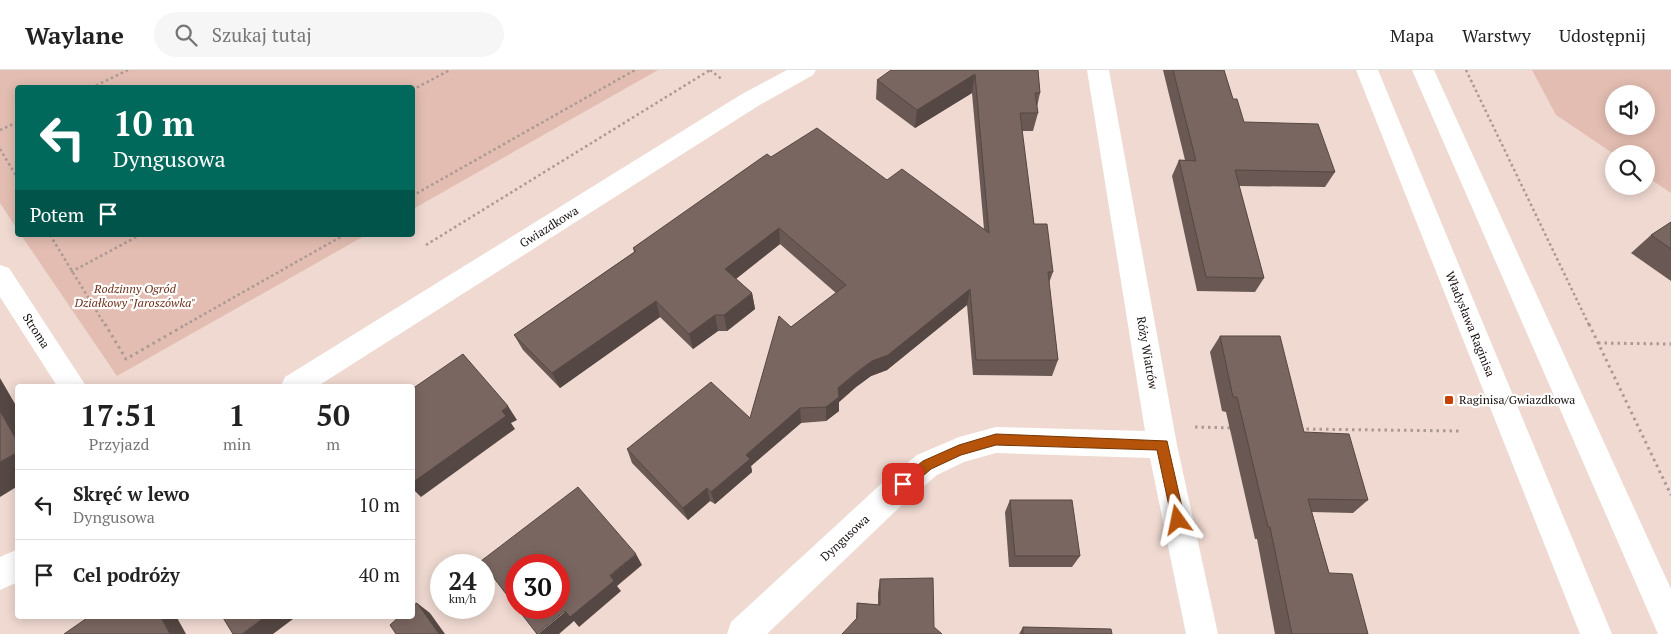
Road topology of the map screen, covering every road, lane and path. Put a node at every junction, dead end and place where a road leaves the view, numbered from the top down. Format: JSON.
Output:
{"nodes":[{"id":1,"x":128,"y":70,"type":"edge"},
{"id":2,"x":450,"y":70,"type":"edge"},
{"id":3,"x":635,"y":70,"type":"edge"},
{"id":4,"x":710,"y":70,"type":"edge"},
{"id":5,"x":804,"y":70,"type":"edge"},
{"id":6,"x":1098,"y":70,"type":"edge"},
{"id":7,"x":1367,"y":70,"type":"edge"},
{"id":8,"x":1423,"y":70,"type":"edge"},
{"id":9,"x":1466,"y":70,"type":"edge"},
{"id":10,"x":97,"y":85,"type":"edge"},
{"id":11,"x":415,"y":88,"type":"edge"},
{"id":12,"x":15,"y":123,"type":"edge"},
{"id":13,"x":0,"y":130,"type":"edge"},
{"id":14,"x":0,"y":149,"type":"edge"},
{"id":15,"x":15,"y":174,"type":"edge"},
{"id":16,"x":415,"y":194,"type":"edge"},
{"id":17,"x":51,"y":237,"type":"edge"},
{"id":18,"x":136,"y":237,"type":"edge"},
{"id":19,"x":340,"y":237,"type":"edge"},
{"id":20,"x":426,"y":245,"type":"dead end"},
{"id":21,"x":72,"y":272,"type":"junction"},
{"id":22,"x":0,"y":275,"type":"edge"},
{"id":23,"x":1598,"y":343,"type":"junction"},
{"id":24,"x":1671,"y":344,"type":"edge"},
{"id":25,"x":71,"y":384,"type":"edge"},
{"id":26,"x":298,"y":384,"type":"edge"},
{"id":27,"x":1237,"y":428,"type":"dead end"},
{"id":28,"x":1296,"y":428,"type":"edge"},
{"id":29,"x":1461,"y":431,"type":"dead end"},
{"id":30,"x":1161,"y":436,"type":"junction"},
{"id":31,"x":1671,"y":495,"type":"edge"},
{"id":32,"x":15,"y":566,"type":"edge"},
{"id":33,"x":0,"y":575,"type":"edge"},
{"id":34,"x":1671,"y":626,"type":"edge"},
{"id":35,"x":743,"y":634,"type":"edge"},
{"id":36,"x":1202,"y":634,"type":"edge"},
{"id":37,"x":1596,"y":634,"type":"edge"}],
"edges":[{"from":1,"to":10,"type":"path"},
{"from":2,"to":11,"type":"path"},
{"from":3,"to":16,"type":"path"},
{"from":4,"to":20,"type":"path"},
{"from":5,"to":26,"type":"street","name":"Gwiazdkowa"},
{"from":6,"to":30,"type":"street","name":"Róży Wiatrów"},
{"from":7,"to":37,"type":"street","name":"Władysława Raginisa"},
{"from":8,"to":34,"type":"street"},
{"from":9,"to":23,"type":"path"},
{"from":12,"to":13,"type":"path"},
{"from":14,"to":15,"type":"path"},
{"from":17,"to":21,"type":"path"},
{"from":18,"to":21,"type":"path"},
{"from":19,"to":21,"type":"path"},
{"from":22,"to":25,"type":"street","name":"Stroma"},
{"from":23,"to":24,"type":"path"},
{"from":23,"to":31,"type":"path"},
{"from":27,"to":30,"type":"path"},
{"from":28,"to":29,"type":"path"},
{"from":30,"to":35,"type":"street","name":"Dyngusowa"},
{"from":30,"to":36,"type":"street","name":"Róży Wiatrów"},
{"from":32,"to":33,"type":"street"}]}
